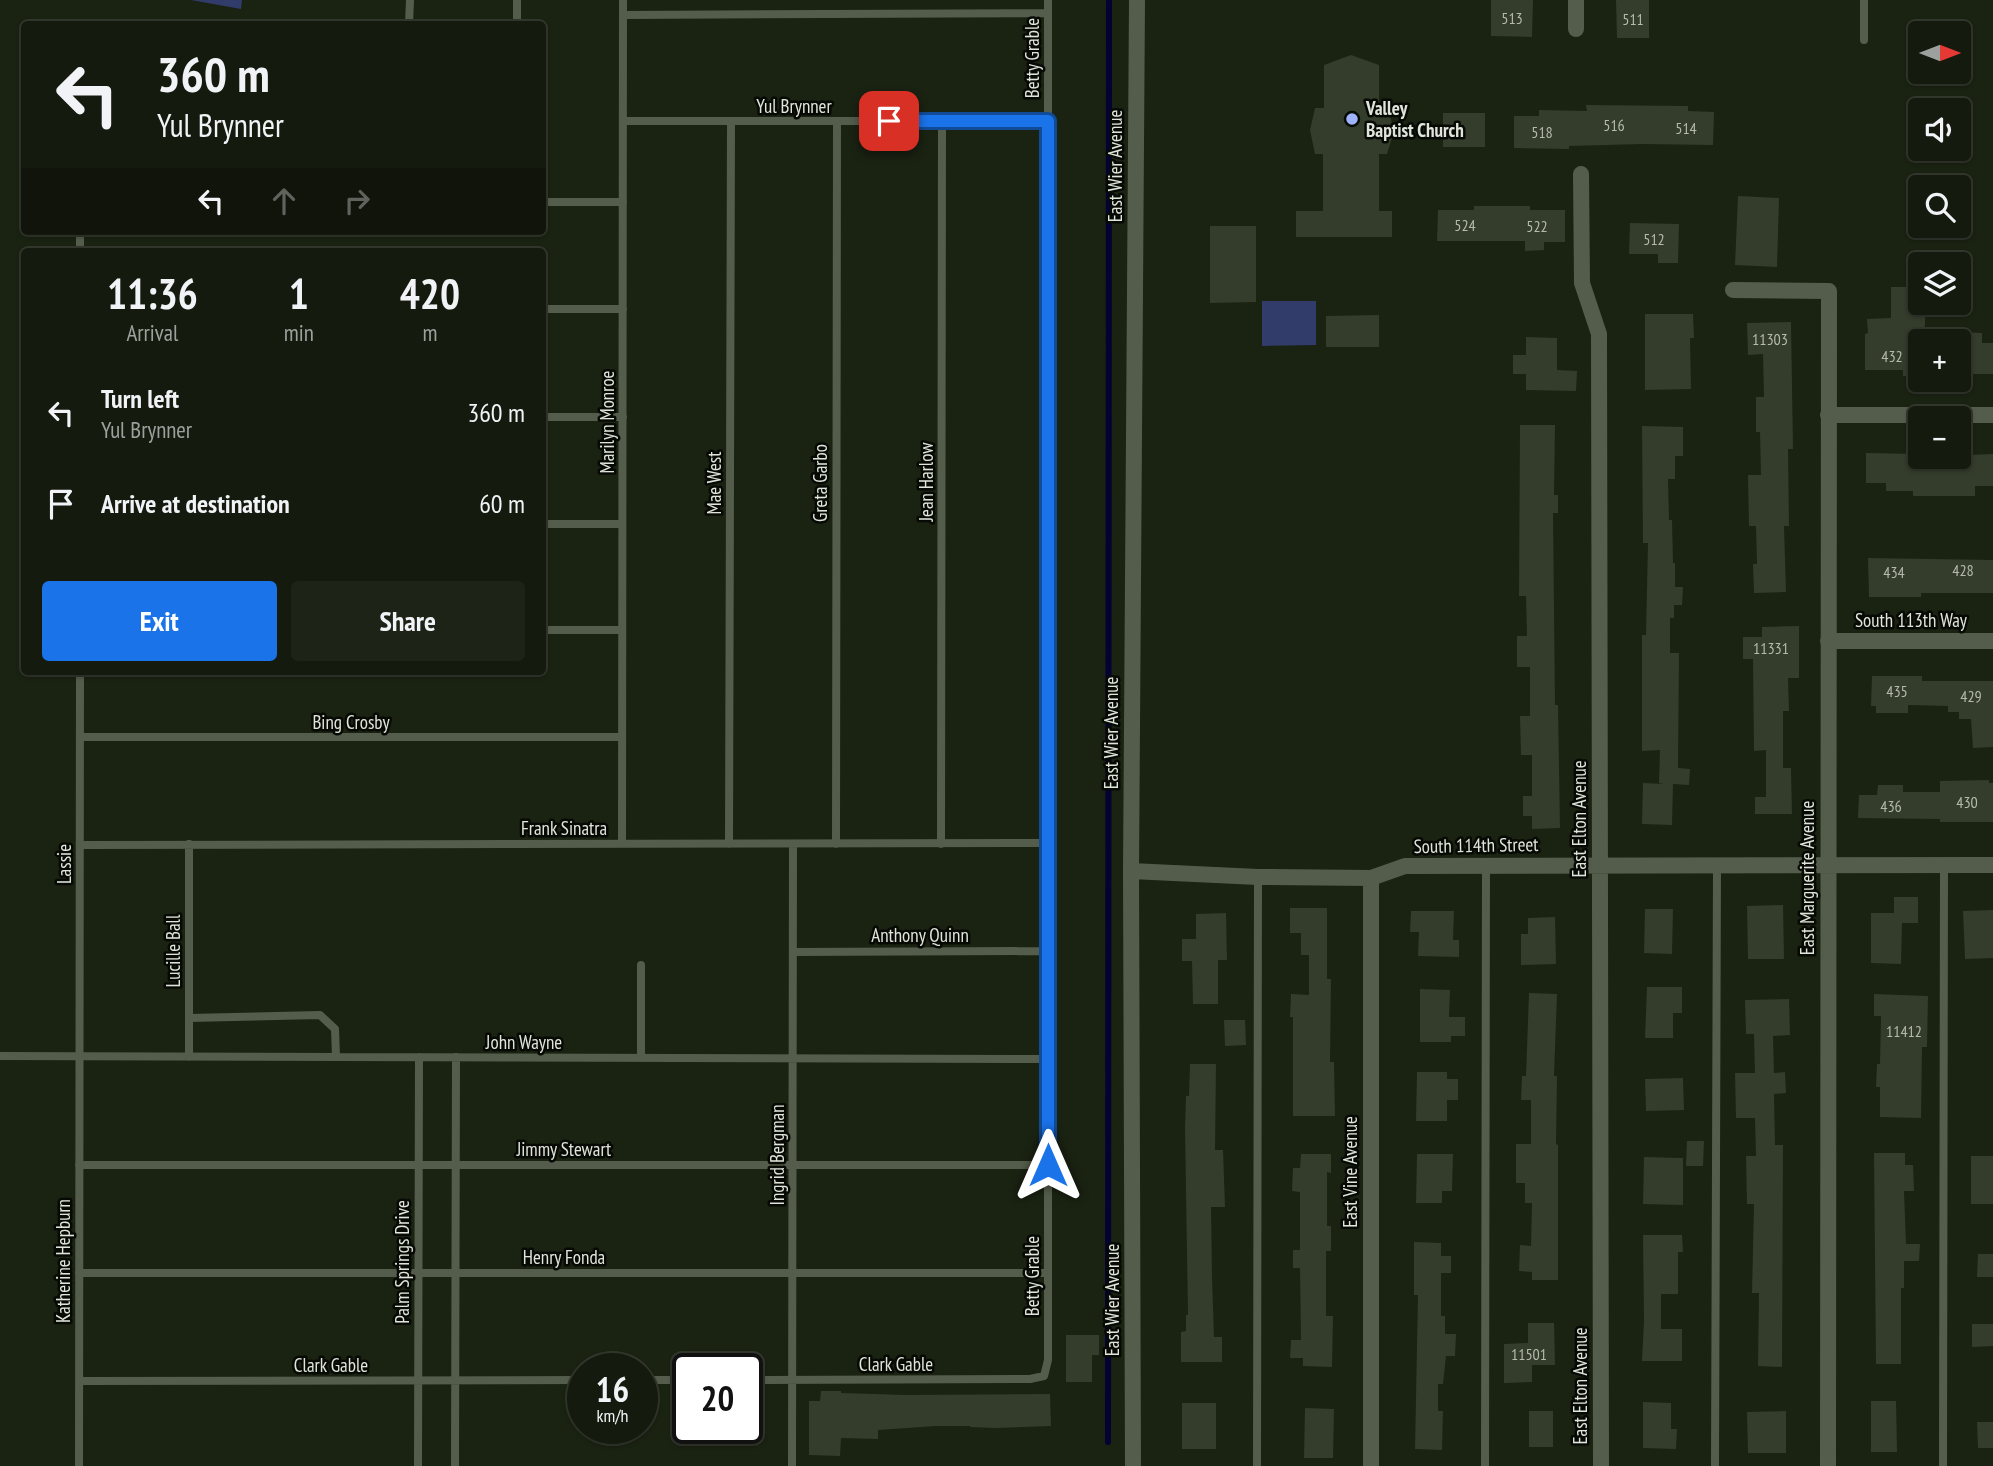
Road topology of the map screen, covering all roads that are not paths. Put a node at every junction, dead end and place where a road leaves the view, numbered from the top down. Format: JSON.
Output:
{"nodes":[{"id":1,"x":410,"y":0,"type":"edge"},
{"id":2,"x":517,"y":0,"type":"edge"},
{"id":3,"x":623,"y":0,"type":"edge"},
{"id":4,"x":1048,"y":0,"type":"edge"},
{"id":5,"x":1137,"y":0,"type":"edge"},
{"id":6,"x":1576,"y":0,"type":"edge"},
{"id":7,"x":1864,"y":0,"type":"edge"},
{"id":8,"x":1048,"y":13,"type":"junction"},
{"id":9,"x":623,"y":15,"type":"junction"},
{"id":10,"x":410,"y":21,"type":"edge"},
{"id":11,"x":517,"y":21,"type":"edge"},
{"id":12,"x":1576,"y":29,"type":"dead end"},
{"id":13,"x":1864,"y":40,"type":"dead end"},
{"id":14,"x":623,"y":121,"type":"junction"},
{"id":15,"x":731,"y":121,"type":"junction"},
{"id":16,"x":837,"y":121,"type":"junction"},
{"id":17,"x":942,"y":121,"type":"junction"},
{"id":18,"x":1048,"y":121,"type":"junction"},
{"id":19,"x":1581,"y":174,"type":"dead end"},
{"id":20,"x":546,"y":202,"type":"edge"},
{"id":21,"x":623,"y":202,"type":"junction"},
{"id":22,"x":1733,"y":290,"type":"dead end"},
{"id":23,"x":546,"y":309,"type":"edge"},
{"id":24,"x":623,"y":309,"type":"junction"},
{"id":25,"x":1828,"y":415,"type":"junction"},
{"id":26,"x":1993,"y":415,"type":"edge"},
{"id":27,"x":546,"y":417,"type":"edge"},
{"id":28,"x":623,"y":417,"type":"junction"},
{"id":29,"x":546,"y":524,"type":"edge"},
{"id":30,"x":622,"y":524,"type":"junction"},
{"id":31,"x":546,"y":630,"type":"edge"},
{"id":32,"x":622,"y":630,"type":"junction"},
{"id":33,"x":1828,"y":641,"type":"junction"},
{"id":34,"x":1993,"y":641,"type":"edge"},
{"id":35,"x":79,"y":675,"type":"edge"},
{"id":36,"x":79,"y":737,"type":"junction"},
{"id":37,"x":622,"y":737,"type":"junction"},
{"id":38,"x":1048,"y":843,"type":"junction"},
{"id":39,"x":189,"y":844,"type":"junction"},
{"id":40,"x":622,"y":844,"type":"junction"},
{"id":41,"x":729,"y":844,"type":"junction"},
{"id":42,"x":793,"y":844,"type":"junction"},
{"id":43,"x":836,"y":844,"type":"junction"},
{"id":44,"x":942,"y":844,"type":"junction"},
{"id":45,"x":79,"y":845,"type":"junction"},
{"id":46,"x":1600,"y":864,"type":"junction"},
{"id":47,"x":1717,"y":864,"type":"junction"},
{"id":48,"x":1828,"y":864,"type":"junction"},
{"id":49,"x":1944,"y":865,"type":"junction"},
{"id":50,"x":1993,"y":865,"type":"edge"},
{"id":51,"x":1486,"y":866,"type":"junction"},
{"id":52,"x":1131,"y":871,"type":"junction"},
{"id":53,"x":1258,"y":877,"type":"junction"},
{"id":54,"x":1371,"y":878,"type":"junction"},
{"id":55,"x":1048,"y":951,"type":"junction"},
{"id":56,"x":793,"y":952,"type":"junction"},
{"id":57,"x":641,"y":965,"type":"dead end"},
{"id":58,"x":189,"y":1018,"type":"junction"},
{"id":59,"x":0,"y":1056,"type":"edge"},
{"id":60,"x":79,"y":1057,"type":"junction"},
{"id":61,"x":189,"y":1057,"type":"junction"},
{"id":62,"x":336,"y":1057,"type":"junction"},
{"id":63,"x":419,"y":1057,"type":"junction"},
{"id":64,"x":456,"y":1057,"type":"junction"},
{"id":65,"x":640,"y":1058,"type":"junction"},
{"id":66,"x":793,"y":1058,"type":"junction"},
{"id":67,"x":1048,"y":1059,"type":"junction"},
{"id":68,"x":456,"y":1165,"type":"junction"},
{"id":69,"x":793,"y":1165,"type":"junction"},
{"id":70,"x":1048,"y":1165,"type":"junction"},
{"id":71,"x":79,"y":1166,"type":"junction"},
{"id":72,"x":418,"y":1166,"type":"junction"},
{"id":73,"x":79,"y":1273,"type":"junction"},
{"id":74,"x":418,"y":1273,"type":"junction"},
{"id":75,"x":456,"y":1273,"type":"junction"},
{"id":76,"x":793,"y":1273,"type":"junction"},
{"id":77,"x":1048,"y":1273,"type":"junction"},
{"id":78,"x":1044,"y":1376,"type":"joint"},
{"id":79,"x":455,"y":1380,"type":"junction"},
{"id":80,"x":567,"y":1380,"type":"edge"},
{"id":81,"x":763,"y":1380,"type":"edge"},
{"id":82,"x":793,"y":1380,"type":"junction"},
{"id":83,"x":79,"y":1381,"type":"junction"},
{"id":84,"x":418,"y":1381,"type":"junction"},
{"id":85,"x":79,"y":1466,"type":"edge"},
{"id":86,"x":418,"y":1466,"type":"edge"},
{"id":87,"x":455,"y":1466,"type":"edge"},
{"id":88,"x":792,"y":1466,"type":"edge"},
{"id":89,"x":1133,"y":1466,"type":"edge"},
{"id":90,"x":1257,"y":1466,"type":"edge"},
{"id":91,"x":1370,"y":1466,"type":"edge"},
{"id":92,"x":1485,"y":1466,"type":"edge"},
{"id":93,"x":1601,"y":1466,"type":"edge"},
{"id":94,"x":1715,"y":1466,"type":"edge"},
{"id":95,"x":1828,"y":1466,"type":"edge"},
{"id":96,"x":1943,"y":1466,"type":"edge"}],
"edges":[{"from":1,"to":10,"type":"lane"},
{"from":2,"to":11,"type":"lane"},
{"from":3,"to":9,"type":"lane","name":"Marilyn Monroe"},
{"from":4,"to":8,"type":"lane","name":"Betty Grable"},
{"from":5,"to":52,"type":"street","name":"East Wier Avenue"},
{"from":6,"to":12,"type":"street"},
{"from":7,"to":13,"type":"lane"},
{"from":8,"to":9,"type":"lane"},
{"from":8,"to":18,"type":"lane","name":"Betty Grable"},
{"from":9,"to":14,"type":"lane","name":"Marilyn Monroe"},
{"from":14,"to":15,"type":"lane","name":"Yul Brynner"},
{"from":14,"to":21,"type":"lane","name":"Marilyn Monroe"},
{"from":15,"to":16,"type":"lane","name":"Yul Brynner"},
{"from":15,"to":41,"type":"lane","name":"Mae West"},
{"from":16,"to":17,"type":"lane","name":"Yul Brynner"},
{"from":16,"to":43,"type":"lane","name":"Greta Garbo"},
{"from":17,"to":18,"type":"lane","name":"Yul Brynner"},
{"from":17,"to":44,"type":"lane","name":"Jean Harlow"},
{"from":18,"to":38,"type":"lane","name":"Betty Grable"},
{"from":19,"to":46,"type":"street","name":"East Elton Avenue"},
{"from":20,"to":21,"type":"lane"},
{"from":21,"to":24,"type":"lane","name":"Marilyn Monroe"},
{"from":22,"to":25,"type":"street","name":"East Marguerite Avenue"},
{"from":23,"to":24,"type":"lane"},
{"from":24,"to":28,"type":"lane","name":"Marilyn Monroe"},
{"from":25,"to":26,"type":"street"},
{"from":25,"to":33,"type":"street","name":"East Marguerite Avenue"},
{"from":27,"to":28,"type":"lane"},
{"from":28,"to":30,"type":"lane","name":"Marilyn Monroe"},
{"from":29,"to":30,"type":"lane"},
{"from":30,"to":32,"type":"lane","name":"Marilyn Monroe"},
{"from":31,"to":32,"type":"lane"},
{"from":32,"to":37,"type":"lane","name":"Marilyn Monroe"},
{"from":33,"to":34,"type":"street","name":"South 113th Way"},
{"from":33,"to":48,"type":"street","name":"East Marguerite Avenue"},
{"from":35,"to":36,"type":"lane","name":"Lassie"},
{"from":36,"to":37,"type":"lane","name":"Bing Crosby"},
{"from":36,"to":45,"type":"lane","name":"Lassie"},
{"from":37,"to":40,"type":"lane","name":"Marilyn Monroe"},
{"from":38,"to":44,"type":"lane","name":"Frank Sinatra"},
{"from":38,"to":55,"type":"lane","name":"Betty Grable"},
{"from":39,"to":40,"type":"lane","name":"Frank Sinatra"},
{"from":39,"to":45,"type":"lane","name":"Frank Sinatra"},
{"from":39,"to":58,"type":"lane","name":"Lucille Ball"},
{"from":40,"to":41,"type":"lane","name":"Frank Sinatra"},
{"from":41,"to":42,"type":"lane","name":"Frank Sinatra"},
{"from":42,"to":43,"type":"lane","name":"Frank Sinatra"},
{"from":42,"to":56,"type":"lane","name":"Ingrid Bergman"},
{"from":43,"to":44,"type":"lane","name":"Frank Sinatra"},
{"from":45,"to":60,"type":"lane","name":"Lassie"},
{"from":46,"to":47,"type":"street","name":"South 114th Street"},
{"from":46,"to":51,"type":"street","name":"South 114th Street"},
{"from":46,"to":93,"type":"street","name":"East Elton Avenue"},
{"from":47,"to":48,"type":"street","name":"South 114th Street"},
{"from":47,"to":94,"type":"lane"},
{"from":48,"to":49,"type":"street","name":"South 114th Street"},
{"from":48,"to":95,"type":"street","name":"East Marguerite Avenue"},
{"from":49,"to":50,"type":"street","name":"South 114th Street"},
{"from":49,"to":96,"type":"lane"},
{"from":51,"to":54,"type":"street","name":"South 114th Street"},
{"from":51,"to":92,"type":"lane"},
{"from":52,"to":53,"type":"street","name":"South 114th Street"},
{"from":52,"to":89,"type":"street","name":"East Wier Avenue"},
{"from":53,"to":54,"type":"street","name":"South 114th Street"},
{"from":53,"to":90,"type":"lane"},
{"from":54,"to":91,"type":"street","name":"East Vine Avenue"},
{"from":55,"to":56,"type":"lane","name":"Anthony Quinn"},
{"from":55,"to":67,"type":"lane","name":"Betty Grable"},
{"from":56,"to":66,"type":"lane","name":"Ingrid Bergman"},
{"from":57,"to":65,"type":"lane"},
{"from":58,"to":61,"type":"lane","name":"Lucille Ball"},
{"from":58,"to":62,"type":"lane"},
{"from":59,"to":60,"type":"lane","name":"John Wayne"},
{"from":60,"to":61,"type":"lane","name":"John Wayne"},
{"from":60,"to":71,"type":"lane","name":"Katherine Hepburn"},
{"from":61,"to":62,"type":"lane","name":"John Wayne"},
{"from":62,"to":63,"type":"lane","name":"John Wayne"},
{"from":63,"to":64,"type":"lane","name":"John Wayne"},
{"from":63,"to":72,"type":"lane","name":"Palm Springs Drive"},
{"from":64,"to":65,"type":"lane","name":"John Wayne"},
{"from":64,"to":68,"type":"lane"},
{"from":65,"to":66,"type":"lane","name":"John Wayne"},
{"from":66,"to":67,"type":"lane","name":"John Wayne"},
{"from":66,"to":69,"type":"lane","name":"Ingrid Bergman"},
{"from":67,"to":70,"type":"lane","name":"Betty Grable"},
{"from":68,"to":69,"type":"lane","name":"Jimmy Stewart"},
{"from":68,"to":72,"type":"lane","name":"Jimmy Stewart"},
{"from":68,"to":75,"type":"lane"},
{"from":69,"to":70,"type":"lane","name":"Jimmy Stewart"},
{"from":69,"to":76,"type":"lane","name":"Ingrid Bergman"},
{"from":70,"to":77,"type":"lane","name":"Betty Grable"},
{"from":71,"to":72,"type":"lane","name":"Jimmy Stewart"},
{"from":71,"to":73,"type":"lane","name":"Katherine Hepburn"},
{"from":72,"to":74,"type":"lane","name":"Palm Springs Drive"},
{"from":73,"to":74,"type":"lane","name":"Henry Fonda"},
{"from":73,"to":83,"type":"lane","name":"Katherine Hepburn"},
{"from":74,"to":75,"type":"lane","name":"Henry Fonda"},
{"from":74,"to":84,"type":"lane","name":"Palm Springs Drive"},
{"from":75,"to":76,"type":"lane","name":"Henry Fonda"},
{"from":75,"to":79,"type":"lane"},
{"from":76,"to":77,"type":"lane","name":"Henry Fonda"},
{"from":76,"to":82,"type":"lane","name":"Ingrid Bergman"},
{"from":77,"to":78,"type":"lane","name":"Betty Grable"},
{"from":78,"to":82,"type":"lane","name":"Clark Gable"},
{"from":79,"to":80,"type":"lane","name":"Clark Gable"},
{"from":79,"to":84,"type":"lane","name":"Clark Gable"},
{"from":79,"to":87,"type":"lane"},
{"from":81,"to":82,"type":"lane","name":"Clark Gable"},
{"from":82,"to":88,"type":"lane","name":"Ingrid Bergman"},
{"from":83,"to":84,"type":"lane","name":"Clark Gable"},
{"from":83,"to":85,"type":"lane","name":"Katherine Hepburn"},
{"from":84,"to":86,"type":"lane","name":"Palm Springs Drive"}]}
